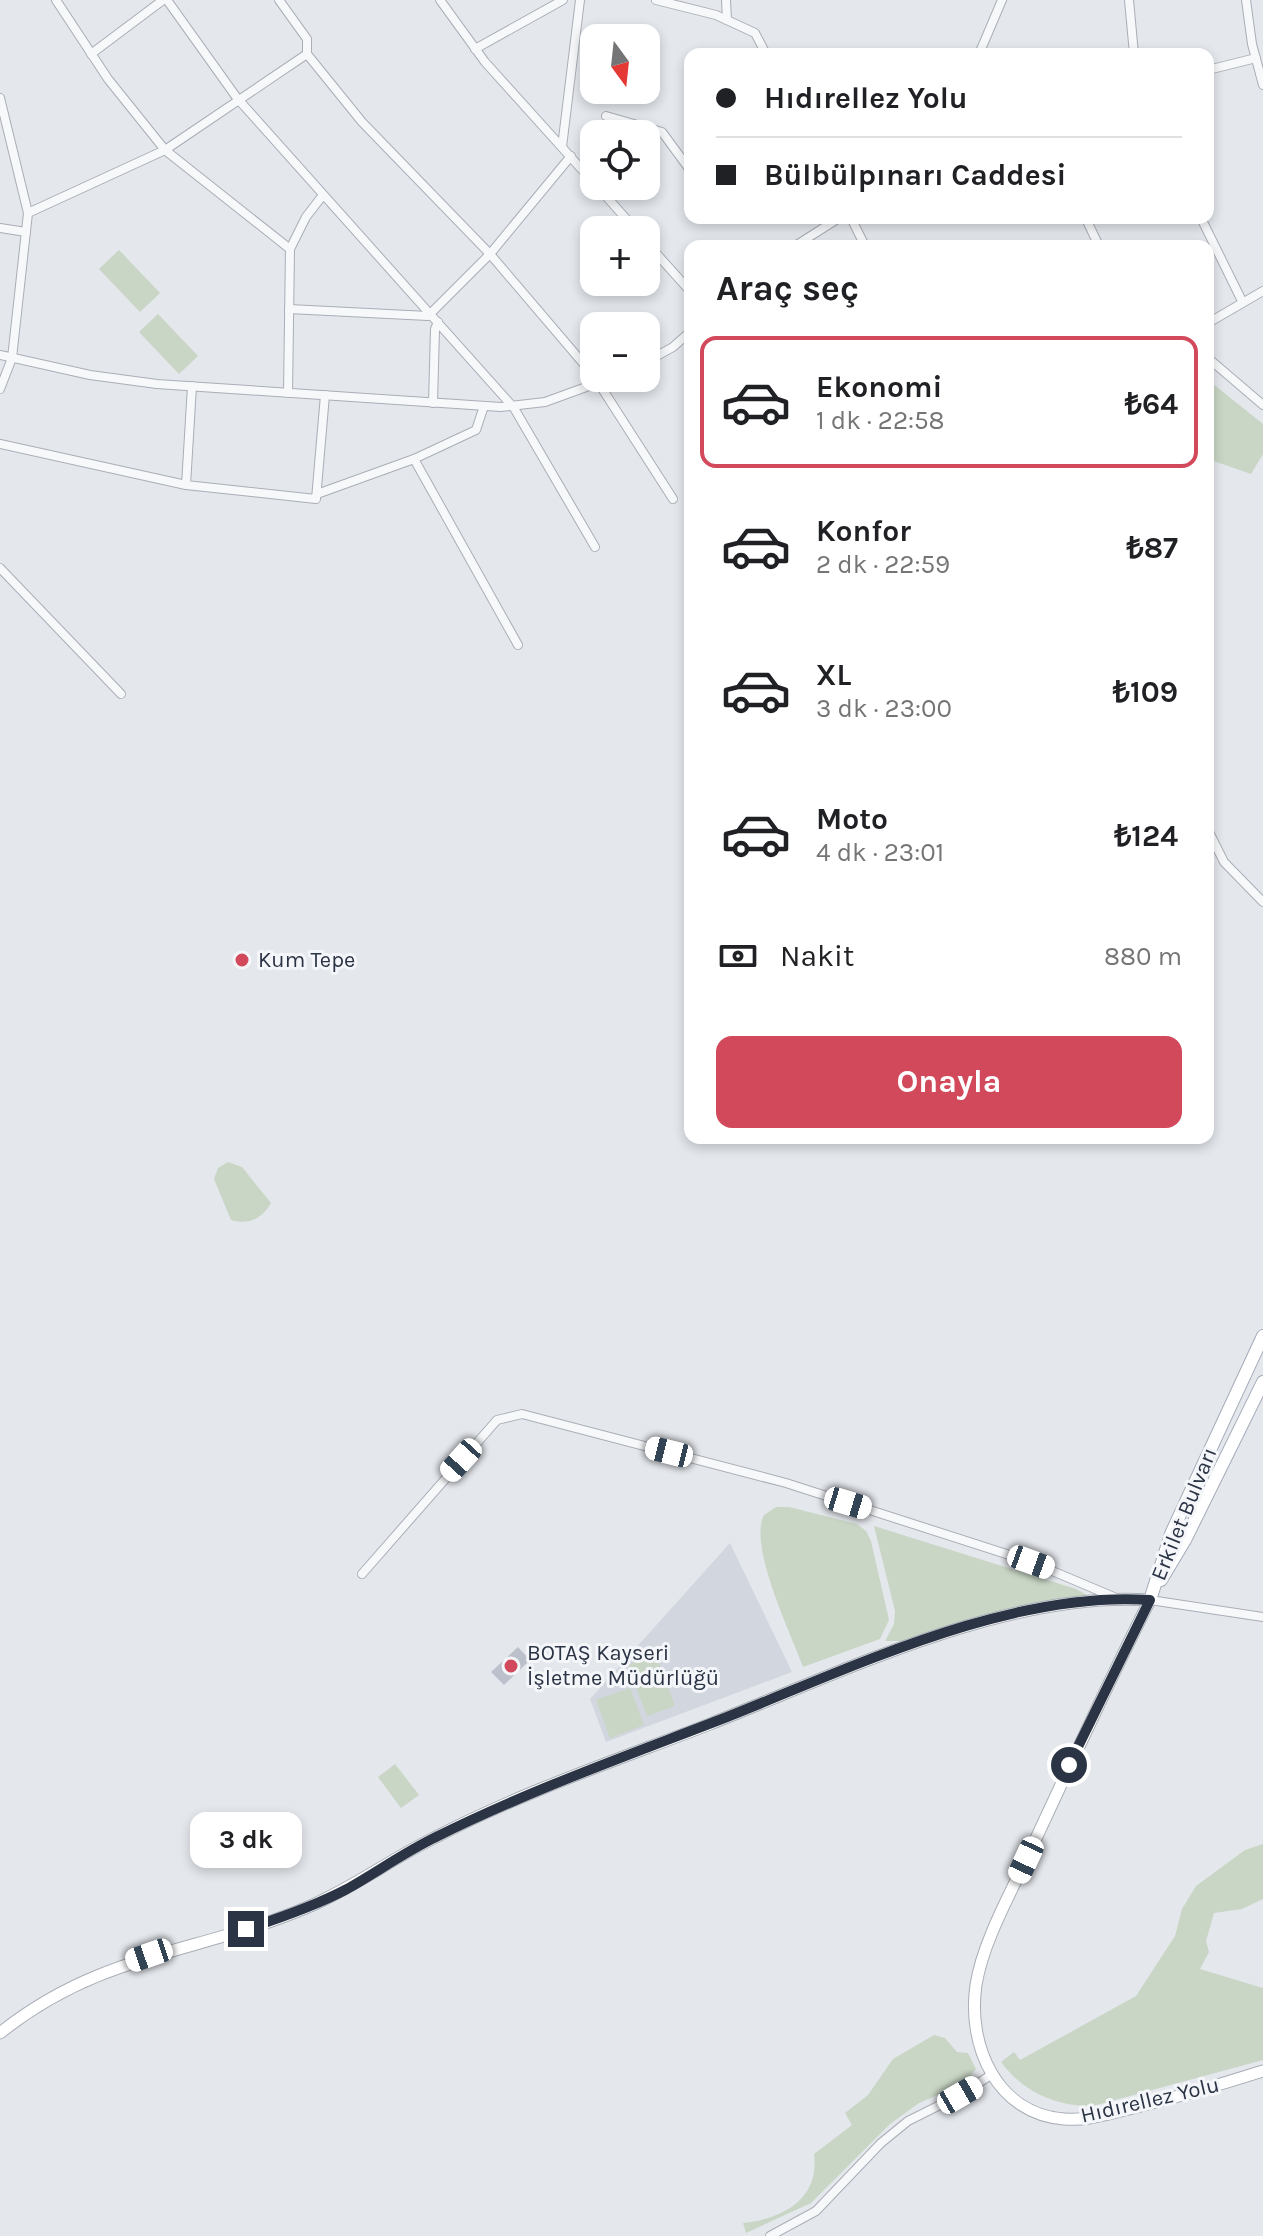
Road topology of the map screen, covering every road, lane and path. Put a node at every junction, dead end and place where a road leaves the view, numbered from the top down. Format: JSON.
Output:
{"nodes":[{"id":1,"x":56,"y":0,"type":"edge"},
{"id":2,"x":165,"y":0,"type":"edge"},
{"id":3,"x":279,"y":0,"type":"edge"},
{"id":4,"x":440,"y":0,"type":"edge"},
{"id":5,"x":563,"y":0,"type":"edge"},
{"id":6,"x":580,"y":0,"type":"edge"},
{"id":7,"x":656,"y":0,"type":"edge"},
{"id":8,"x":726,"y":0,"type":"edge"},
{"id":9,"x":1002,"y":0,"type":"edge"},
{"id":10,"x":1129,"y":0,"type":"edge"},
{"id":11,"x":1246,"y":0,"type":"edge"},
{"id":12,"x":727,"y":20,"type":"junction"},
{"id":13,"x":763,"y":48,"type":"edge"},
{"id":14,"x":982,"y":48,"type":"edge"},
{"id":15,"x":1133,"y":48,"type":"edge"},
{"id":16,"x":475,"y":49,"type":"junction"},
{"id":17,"x":91,"y":54,"type":"junction"},
{"id":18,"x":307,"y":54,"type":"junction"},
{"id":19,"x":1256,"y":58,"type":"junction"},
{"id":20,"x":1214,"y":68,"type":"edge"},
{"id":21,"x":1263,"y":85,"type":"edge"},
{"id":22,"x":0,"y":98,"type":"edge"},
{"id":23,"x":237,"y":98,"type":"junction"},
{"id":24,"x":606,"y":116,"type":"dead end"},
{"id":25,"x":562,"y":147,"type":"junction"},
{"id":26,"x":165,"y":150,"type":"junction"},
{"id":27,"x":571,"y":156,"type":"junction"},
{"id":28,"x":684,"y":162,"type":"edge"},
{"id":29,"x":580,"y":166,"type":"edge"},
{"id":30,"x":323,"y":195,"type":"junction"},
{"id":31,"x":609,"y":200,"type":"edge"},
{"id":32,"x":28,"y":213,"type":"junction"},
{"id":33,"x":624,"y":216,"type":"edge"},
{"id":34,"x":830,"y":224,"type":"edge"},
{"id":35,"x":0,"y":228,"type":"edge"},
{"id":36,"x":26,"y":232,"type":"junction"},
{"id":37,"x":804,"y":240,"type":"edge"},
{"id":38,"x":1214,"y":244,"type":"edge"},
{"id":39,"x":290,"y":249,"type":"junction"},
{"id":40,"x":490,"y":254,"type":"junction"},
{"id":41,"x":660,"y":258,"type":"edge"},
{"id":42,"x":684,"y":284,"type":"edge"},
{"id":43,"x":1263,"y":291,"type":"edge"},
{"id":44,"x":1242,"y":301,"type":"junction"},
{"id":45,"x":289,"y":309,"type":"junction"},
{"id":46,"x":434,"y":319,"type":"junction"},
{"id":47,"x":1214,"y":319,"type":"edge"},
{"id":48,"x":684,"y":337,"type":"edge"},
{"id":49,"x":660,"y":354,"type":"edge"},
{"id":50,"x":0,"y":355,"type":"edge"},
{"id":51,"x":12,"y":358,"type":"junction"},
{"id":52,"x":580,"y":360,"type":"edge"},
{"id":53,"x":1214,"y":363,"type":"edge"},
{"id":54,"x":192,"y":386,"type":"junction"},
{"id":55,"x":580,"y":387,"type":"edge"},
{"id":56,"x":0,"y":389,"type":"edge"},
{"id":57,"x":604,"y":392,"type":"edge"},
{"id":58,"x":288,"y":393,"type":"junction"},
{"id":59,"x":325,"y":395,"type":"junction"},
{"id":60,"x":433,"y":403,"type":"junction"},
{"id":61,"x":1263,"y":405,"type":"edge"},
{"id":62,"x":484,"y":406,"type":"junction"},
{"id":63,"x":514,"y":408,"type":"junction"},
{"id":64,"x":0,"y":444,"type":"edge"},
{"id":65,"x":414,"y":459,"type":"junction"},
{"id":66,"x":186,"y":485,"type":"junction"},
{"id":67,"x":317,"y":494,"type":"junction"},
{"id":68,"x":673,"y":499,"type":"dead end"},
{"id":69,"x":595,"y":547,"type":"dead end"},
{"id":70,"x":0,"y":568,"type":"edge"},
{"id":71,"x":518,"y":645,"type":"dead end"},
{"id":72,"x":121,"y":694,"type":"dead end"},
{"id":73,"x":1214,"y":842,"type":"edge"},
{"id":74,"x":1263,"y":902,"type":"edge"},
{"id":75,"x":1263,"y":1336,"type":"edge"},
{"id":76,"x":1263,"y":1382,"type":"edge"},
{"id":77,"x":362,"y":1574,"type":"dead end"},
{"id":78,"x":1114,"y":1597,"type":"junction"},
{"id":79,"x":1150,"y":1600,"type":"junction"},
{"id":80,"x":1263,"y":1617,"type":"edge"},
{"id":81,"x":0,"y":2033,"type":"edge"},
{"id":82,"x":1263,"y":2071,"type":"edge"},
{"id":83,"x":991,"y":2075,"type":"junction"},
{"id":84,"x":770,"y":2236,"type":"edge"}],
"edges":[{"from":1,"to":17,"type":"street"},
{"from":2,"to":17,"type":"street"},
{"from":2,"to":23,"type":"street"},
{"from":3,"to":18,"type":"street"},
{"from":4,"to":16,"type":"street"},
{"from":5,"to":16,"type":"street"},
{"from":6,"to":25,"type":"street"},
{"from":7,"to":12,"type":"street"},
{"from":8,"to":12,"type":"street"},
{"from":9,"to":14,"type":"street"},
{"from":10,"to":15,"type":"street"},
{"from":11,"to":19,"type":"street"},
{"from":12,"to":13,"type":"street"},
{"from":16,"to":25,"type":"street"},
{"from":17,"to":26,"type":"street"},
{"from":18,"to":23,"type":"street"},
{"from":18,"to":40,"type":"street"},
{"from":19,"to":20,"type":"street"},
{"from":19,"to":21,"type":"street"},
{"from":22,"to":32,"type":"street"},
{"from":23,"to":26,"type":"street"},
{"from":23,"to":30,"type":"street"},
{"from":24,"to":28,"type":"street"},
{"from":25,"to":27,"type":"street"},
{"from":26,"to":32,"type":"street"},
{"from":26,"to":39,"type":"street"},
{"from":27,"to":29,"type":"street"},
{"from":27,"to":40,"type":"street"},
{"from":30,"to":39,"type":"street"},
{"from":30,"to":46,"type":"street"},
{"from":31,"to":33,"type":"street"},
{"from":32,"to":36,"type":"street"},
{"from":34,"to":37,"type":"street"},
{"from":35,"to":36,"type":"street"},
{"from":36,"to":51,"type":"street"},
{"from":38,"to":44,"type":"street"},
{"from":39,"to":45,"type":"street"},
{"from":40,"to":46,"type":"street"},
{"from":40,"to":52,"type":"street"},
{"from":41,"to":42,"type":"street"},
{"from":43,"to":44,"type":"street"},
{"from":44,"to":47,"type":"street"},
{"from":45,"to":46,"type":"street"},
{"from":45,"to":58,"type":"street"},
{"from":46,"to":60,"type":"street"},
{"from":46,"to":63,"type":"street"},
{"from":48,"to":49,"type":"street"},
{"from":50,"to":51,"type":"street"},
{"from":51,"to":54,"type":"street"},
{"from":51,"to":56,"type":"street"},
{"from":53,"to":61,"type":"street"},
{"from":54,"to":58,"type":"street"},
{"from":54,"to":66,"type":"street"},
{"from":55,"to":63,"type":"street"},
{"from":57,"to":68,"type":"street"},
{"from":58,"to":59,"type":"street"},
{"from":59,"to":60,"type":"street"},
{"from":59,"to":67,"type":"street"},
{"from":60,"to":62,"type":"street"},
{"from":62,"to":63,"type":"street"},
{"from":62,"to":65,"type":"street"},
{"from":63,"to":69,"type":"street"},
{"from":64,"to":66,"type":"street"},
{"from":65,"to":67,"type":"street"},
{"from":65,"to":71,"type":"street"},
{"from":66,"to":67,"type":"street"},
{"from":70,"to":72,"type":"street"},
{"from":73,"to":74,"type":"street"},
{"from":75,"to":79,"type":"main road","name":"Erkilet Bulvarı"},
{"from":76,"to":79,"type":"main road","name":"Erkilet Bulvarı"},
{"from":77,"to":78,"type":"street"},
{"from":78,"to":79,"type":"street"},
{"from":78,"to":81,"type":"street"},
{"from":79,"to":80,"type":"street"},
{"from":79,"to":83,"type":"street","name":"Hıdırellez Yolu"},
{"from":82,"to":83,"type":"street","name":"Hıdırellez Yolu"},
{"from":83,"to":84,"type":"street"}]}
